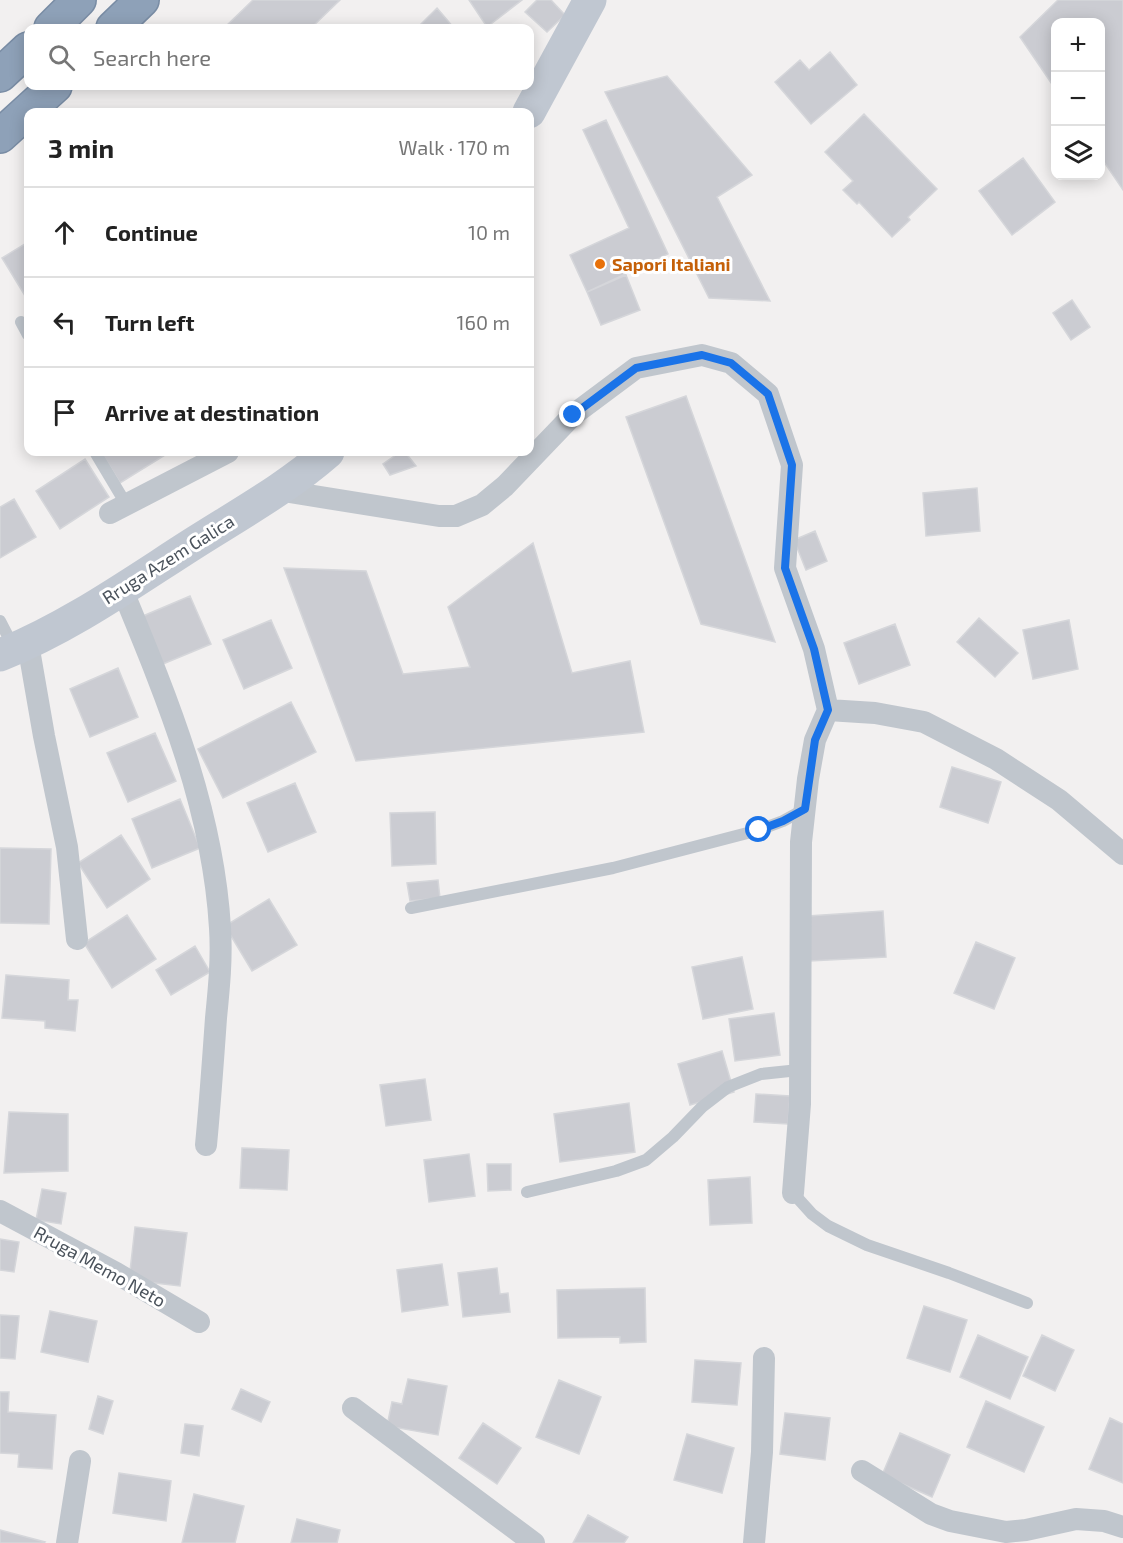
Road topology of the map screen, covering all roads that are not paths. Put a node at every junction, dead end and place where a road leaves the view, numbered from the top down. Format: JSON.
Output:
{"nodes":[{"id":1,"x":79,"y":0,"type":"edge"},
{"id":2,"x":142,"y":0,"type":"edge"},
{"id":3,"x":590,"y":0,"type":"edge"},
{"id":4,"x":55,"y":24,"type":"edge"},
{"id":5,"x":117,"y":24,"type":"edge"},
{"id":6,"x":24,"y":53,"type":"edge"},
{"id":7,"x":0,"y":75,"type":"edge"},
{"id":8,"x":51,"y":90,"type":"edge"},
{"id":9,"x":31,"y":108,"type":"edge"},
{"id":10,"x":531,"y":108,"type":"edge"},
{"id":11,"x":24,"y":114,"type":"edge"},
{"id":12,"x":0,"y":136,"type":"edge"},
{"id":13,"x":21,"y":322,"type":"dead end"},
{"id":14,"x":24,"y":328,"type":"edge"},
{"id":15,"x":97,"y":456,"type":"edge"},
{"id":16,"x":220,"y":456,"type":"edge"},
{"id":17,"x":323,"y":456,"type":"edge"},
{"id":18,"x":534,"y":456,"type":"edge"},
{"id":19,"x":534,"y":456,"type":"edge"},
{"id":20,"x":277,"y":490,"type":"junction"},
{"id":21,"x":118,"y":509,"type":"joint"},
{"id":22,"x":122,"y":589,"type":"junction"},
{"id":23,"x":11,"y":642,"type":"edge"},
{"id":24,"x":828,"y":710,"type":"junction"},
{"id":25,"x":805,"y":809,"type":"junction"},
{"id":26,"x":1123,"y":854,"type":"edge"},
{"id":27,"x":411,"y":908,"type":"dead end"},
{"id":28,"x":77,"y":939,"type":"dead end"},
{"id":29,"x":799,"y":1070,"type":"junction"},
{"id":30,"x":206,"y":1145,"type":"dead end"},
{"id":31,"x":527,"y":1192,"type":"dead end"},
{"id":32,"x":793,"y":1193,"type":"joint"},
{"id":33,"x":0,"y":1211,"type":"edge"},
{"id":34,"x":1027,"y":1303,"type":"dead end"},
{"id":35,"x":199,"y":1322,"type":"dead end"},
{"id":36,"x":764,"y":1358,"type":"dead end"},
{"id":37,"x":352,"y":1408,"type":"dead end"},
{"id":38,"x":80,"y":1461,"type":"dead end"},
{"id":39,"x":862,"y":1471,"type":"dead end"},
{"id":40,"x":1123,"y":1527,"type":"edge"},
{"id":41,"x":67,"y":1543,"type":"edge"},
{"id":42,"x":534,"y":1543,"type":"edge"},
{"id":43,"x":754,"y":1543,"type":"edge"}],
"edges":[{"from":1,"to":4,"type":"highway"},
{"from":2,"to":5,"type":"highway"},
{"from":3,"to":10,"type":"main road"},
{"from":6,"to":7,"type":"highway"},
{"from":8,"to":9,"type":"highway"},
{"from":11,"to":12,"type":"highway"},
{"from":13,"to":14,"type":"lane"},
{"from":15,"to":21,"type":"lane"},
{"from":16,"to":21,"type":"street"},
{"from":17,"to":20,"type":"main road","name":"Rruga Azem Galica"},
{"from":18,"to":20,"type":"street"},
{"from":19,"to":24,"type":"street"},
{"from":20,"to":22,"type":"main road","name":"Rruga Azem Galica"},
{"from":22,"to":23,"type":"main road","name":"Rruga Azem Galica"},
{"from":22,"to":30,"type":"street"},
{"from":23,"to":28,"type":"street"},
{"from":24,"to":25,"type":"street"},
{"from":24,"to":26,"type":"street"},
{"from":25,"to":27,"type":"lane"},
{"from":25,"to":29,"type":"street"},
{"from":29,"to":31,"type":"lane"},
{"from":29,"to":32,"type":"street"},
{"from":32,"to":34,"type":"lane"},
{"from":33,"to":35,"type":"street","name":"Rruga Memo Neto"},
{"from":36,"to":43,"type":"street"},
{"from":37,"to":42,"type":"street"},
{"from":38,"to":41,"type":"street"},
{"from":39,"to":40,"type":"street"}]}
